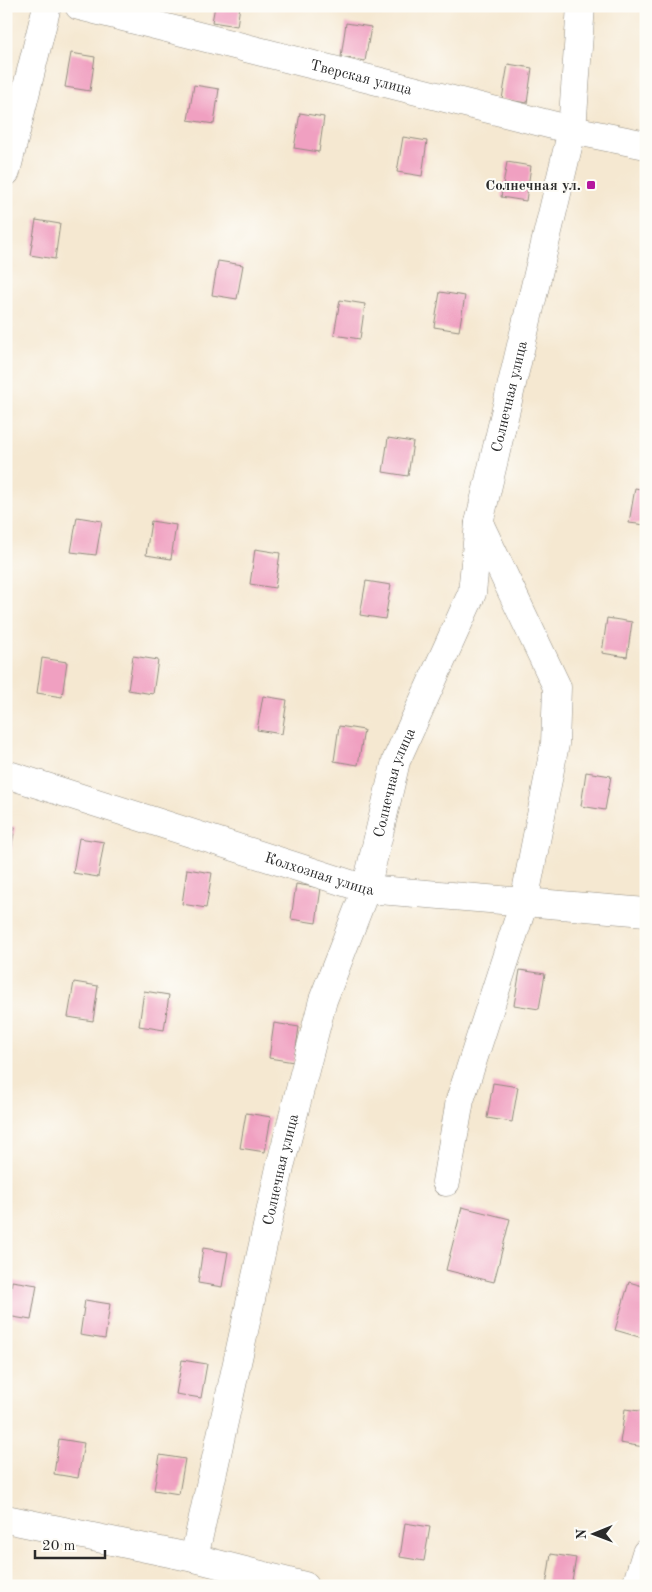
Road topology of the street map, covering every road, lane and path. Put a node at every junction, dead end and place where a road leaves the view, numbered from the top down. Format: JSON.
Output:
{"nodes":[{"id":1,"x":47,"y":6,"type":"edge"},
{"id":2,"x":78,"y":6,"type":"edge"},
{"id":3,"x":581,"y":6,"type":"edge"},
{"id":4,"x":572,"y":130,"type":"junction"},
{"id":5,"x":646,"y":145,"type":"edge"},
{"id":6,"x":6,"y":172,"type":"edge"},
{"id":7,"x":479,"y":523,"type":"junction"},
{"id":8,"x":6,"y":774,"type":"edge"},
{"id":9,"x":366,"y":889,"type":"junction"},
{"id":10,"x":524,"y":902,"type":"junction"},
{"id":11,"x":646,"y":912,"type":"edge"},
{"id":12,"x":446,"y":1182,"type":"dead end"},
{"id":13,"x":6,"y":1519,"type":"edge"},
{"id":14,"x":646,"y":1553,"type":"edge"},
{"id":15,"x":194,"y":1558,"type":"junction"},
{"id":16,"x":305,"y":1586,"type":"edge"},
{"id":17,"x":636,"y":1586,"type":"edge"}],
"edges":[{"from":1,"to":6,"type":"street"},
{"from":2,"to":4,"type":"street","name":"Тверская улица"},
{"from":3,"to":4,"type":"street","name":"Солнечная улица"},
{"from":4,"to":5,"type":"street","name":"Тверская улица"},
{"from":4,"to":7,"type":"street","name":"Солнечная улица"},
{"from":7,"to":9,"type":"street","name":"Солнечная улица"},
{"from":7,"to":10,"type":"street"},
{"from":8,"to":9,"type":"street","name":"Колхозная улица"},
{"from":9,"to":10,"type":"street","name":"Колхозная улица"},
{"from":9,"to":15,"type":"street","name":"Солнечная улица"},
{"from":10,"to":11,"type":"street","name":"Колхозная улица"},
{"from":10,"to":12,"type":"street"},
{"from":13,"to":15,"type":"street"},
{"from":14,"to":17,"type":"street"},
{"from":15,"to":16,"type":"street"}]}
